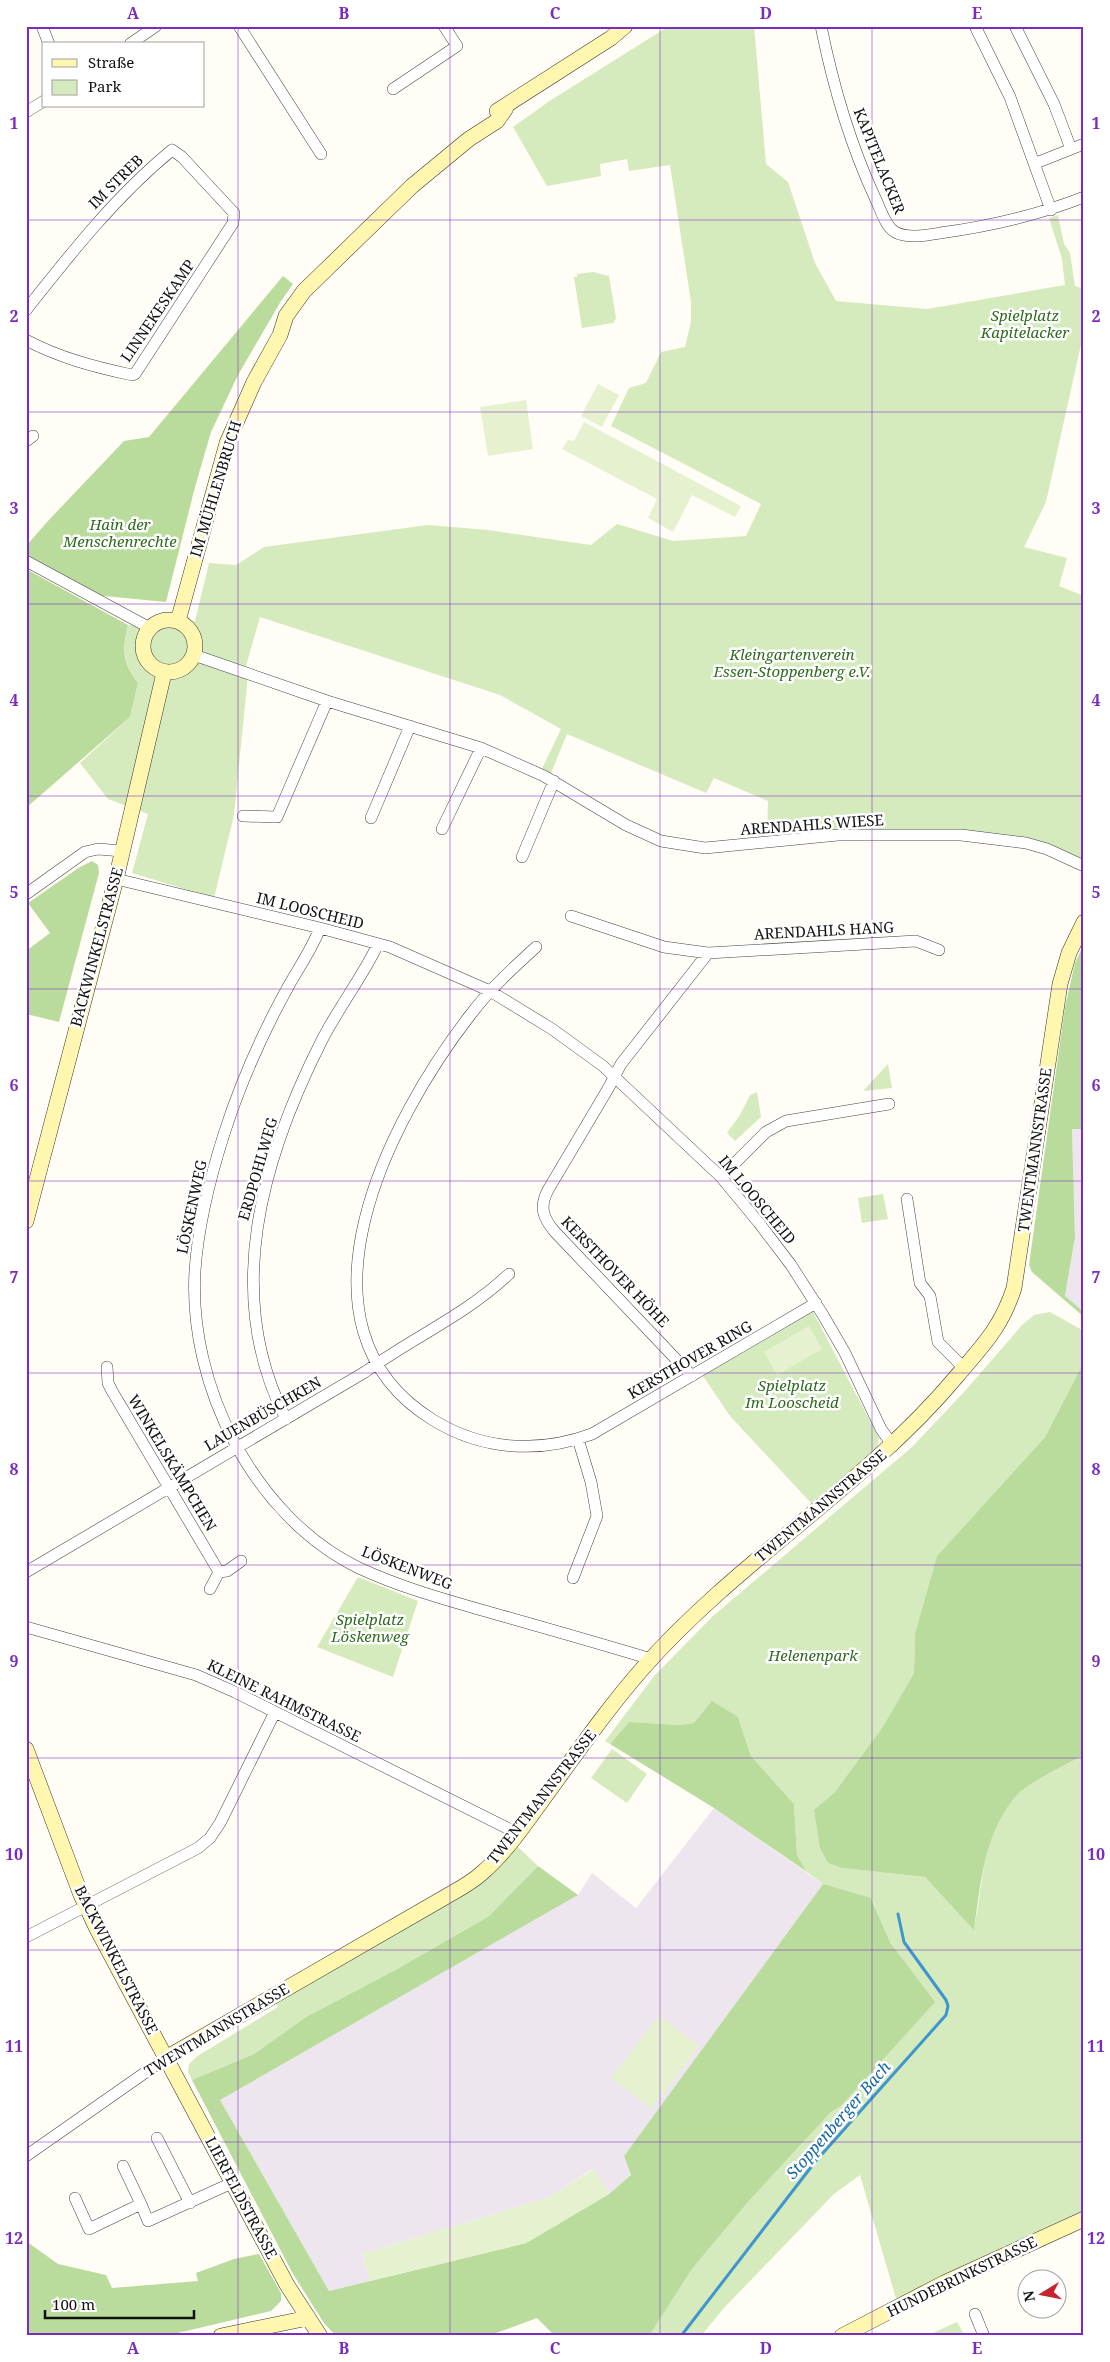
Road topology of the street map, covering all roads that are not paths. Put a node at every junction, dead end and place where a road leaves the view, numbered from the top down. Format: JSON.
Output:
{"nodes":[{"id":1,"x":42,"y":26,"type":"edge"},
{"id":2,"x":156,"y":26,"type":"edge"},
{"id":3,"x":239,"y":26,"type":"edge"},
{"id":4,"x":444,"y":26,"type":"edge"},
{"id":5,"x":625,"y":26,"type":"edge"},
{"id":6,"x":638,"y":26,"type":"edge"},
{"id":7,"x":821,"y":26,"type":"edge"},
{"id":8,"x":974,"y":26,"type":"edge"},
{"id":9,"x":1015,"y":26,"type":"edge"},
{"id":10,"x":612,"y":38,"type":"junction"},
{"id":11,"x":48,"y":42,"type":"edge"},
{"id":12,"x":133,"y":42,"type":"edge"},
{"id":13,"x":393,"y":89,"type":"dead end"},
{"id":14,"x":42,"y":102,"type":"edge"},
{"id":15,"x":26,"y":112,"type":"edge"},
{"id":16,"x":1084,"y":144,"type":"edge"},
{"id":17,"x":1071,"y":149,"type":"junction"},
{"id":18,"x":321,"y":154,"type":"dead end"},
{"id":19,"x":1036,"y":163,"type":"junction"},
{"id":20,"x":1084,"y":197,"type":"edge"},
{"id":21,"x":1051,"y":210,"type":"junction"},
{"id":22,"x":235,"y":217,"type":"joint"},
{"id":23,"x":26,"y":310,"type":"edge"},
{"id":24,"x":26,"y":340,"type":"edge"},
{"id":25,"x":26,"y":562,"type":"edge"},
{"id":26,"x":178,"y":621,"type":"junction"},
{"id":27,"x":150,"y":628,"type":"junction"},
{"id":28,"x":194,"y":655,"type":"junction"},
{"id":29,"x":164,"y":673,"type":"junction"},
{"id":30,"x":327,"y":701,"type":"junction"},
{"id":31,"x":410,"y":726,"type":"junction"},
{"id":32,"x":482,"y":748,"type":"junction"},
{"id":33,"x":554,"y":781,"type":"junction"},
{"id":34,"x":243,"y":816,"type":"dead end"},
{"id":35,"x":372,"y":818,"type":"dead end"},
{"id":36,"x":442,"y":829,"type":"dead end"},
{"id":37,"x":122,"y":851,"type":"junction"},
{"id":38,"x":522,"y":857,"type":"dead end"},
{"id":39,"x":1084,"y":866,"type":"edge"},
{"id":40,"x":116,"y":879,"type":"junction"},
{"id":41,"x":26,"y":894,"type":"edge"},
{"id":42,"x":571,"y":916,"type":"dead end"},
{"id":43,"x":1084,"y":922,"type":"edge"},
{"id":44,"x":320,"y":928,"type":"junction"},
{"id":45,"x":378,"y":944,"type":"junction"},
{"id":46,"x":536,"y":946,"type":"dead end"},
{"id":47,"x":939,"y":950,"type":"dead end"},
{"id":48,"x":708,"y":952,"type":"junction"},
{"id":49,"x":490,"y":991,"type":"junction"},
{"id":50,"x":615,"y":1076,"type":"junction"},
{"id":51,"x":889,"y":1104,"type":"dead end"},
{"id":52,"x":721,"y":1177,"type":"junction"},
{"id":53,"x":907,"y":1199,"type":"dead end"},
{"id":54,"x":26,"y":1221,"type":"edge"},
{"id":55,"x":509,"y":1274,"type":"dead end"},
{"id":56,"x":816,"y":1303,"type":"junction"},
{"id":57,"x":376,"y":1364,"type":"junction"},
{"id":58,"x":107,"y":1367,"type":"dead end"},
{"id":59,"x":964,"y":1368,"type":"junction"},
{"id":60,"x":692,"y":1376,"type":"junction"},
{"id":61,"x":286,"y":1419,"type":"junction"},
{"id":62,"x":578,"y":1439,"type":"junction"},
{"id":63,"x":893,"y":1446,"type":"junction"},
{"id":64,"x":237,"y":1448,"type":"junction"},
{"id":65,"x":169,"y":1486,"type":"junction"},
{"id":66,"x":241,"y":1561,"type":"dead end"},
{"id":67,"x":26,"y":1572,"type":"edge"},
{"id":68,"x":219,"y":1572,"type":"junction"},
{"id":69,"x":573,"y":1578,"type":"dead end"},
{"id":70,"x":210,"y":1589,"type":"dead end"},
{"id":71,"x":26,"y":1627,"type":"edge"},
{"id":72,"x":651,"y":1659,"type":"junction"},
{"id":73,"x":275,"y":1712,"type":"junction"},
{"id":74,"x":26,"y":1749,"type":"edge"},
{"id":75,"x":517,"y":1833,"type":"junction"},
{"id":76,"x":86,"y":1906,"type":"junction"},
{"id":77,"x":26,"y":1937,"type":"edge"},
{"id":78,"x":166,"y":2058,"type":"junction"},
{"id":79,"x":157,"y":2138,"type":"dead end"},
{"id":80,"x":26,"y":2156,"type":"edge"},
{"id":81,"x":123,"y":2166,"type":"dead end"},
{"id":82,"x":234,"y":2182,"type":"junction"},
{"id":83,"x":75,"y":2198,"type":"dead end"},
{"id":84,"x":190,"y":2203,"type":"junction"},
{"id":85,"x":141,"y":2204,"type":"junction"},
{"id":86,"x":1084,"y":2220,"type":"edge"},
{"id":87,"x":975,"y":2314,"type":"dead end"},
{"id":88,"x":308,"y":2318,"type":"junction"},
{"id":89,"x":220,"y":2336,"type":"edge"},
{"id":90,"x":320,"y":2336,"type":"edge"},
{"id":91,"x":842,"y":2336,"type":"edge"},
{"id":92,"x":984,"y":2336,"type":"edge"}],
"edges":[{"from":1,"to":11,"type":"street"},
{"from":2,"to":12,"type":"street"},
{"from":3,"to":18,"type":"street"},
{"from":4,"to":13,"type":"street"},
{"from":5,"to":10,"type":"main road","name":"IM MÜHLENBRUCH"},
{"from":6,"to":10,"type":"main road","name":"IM MÜHLENBRUCH"},
{"from":7,"to":21,"type":"street","name":"KAPITELACKER"},
{"from":8,"to":19,"type":"street"},
{"from":9,"to":17,"type":"street"},
{"from":10,"to":26,"type":"main road","name":"IM MÜHLENBRUCH"},
{"from":14,"to":15,"type":"street"},
{"from":16,"to":17,"type":"street"},
{"from":17,"to":19,"type":"street"},
{"from":19,"to":21,"type":"street"},
{"from":20,"to":21,"type":"street","name":"KAPITELACKER"},
{"from":22,"to":23,"type":"street","name":"IM STREB"},
{"from":22,"to":24,"type":"street","name":"LINNEKESKAMP"},
{"from":25,"to":27,"type":"street"},
{"from":26,"to":27,"type":"main road"},
{"from":26,"to":28,"type":"main road"},
{"from":27,"to":29,"type":"main road"},
{"from":28,"to":29,"type":"main road"},
{"from":28,"to":30,"type":"street","name":"ARENDAHLS WIESE"},
{"from":29,"to":37,"type":"main road","name":"BACKWINKELSTRASSE"},
{"from":30,"to":31,"type":"street","name":"ARENDAHLS WIESE"},
{"from":30,"to":34,"type":"street"},
{"from":31,"to":32,"type":"street","name":"ARENDAHLS WIESE"},
{"from":31,"to":35,"type":"street"},
{"from":32,"to":33,"type":"street","name":"ARENDAHLS WIESE"},
{"from":32,"to":36,"type":"street"},
{"from":33,"to":38,"type":"street"},
{"from":33,"to":39,"type":"street","name":"ARENDAHLS WIESE"},
{"from":37,"to":40,"type":"main road","name":"BACKWINKELSTRASSE"},
{"from":37,"to":41,"type":"street"},
{"from":40,"to":44,"type":"street","name":"IM LOOSCHEID"},
{"from":40,"to":54,"type":"main road","name":"BACKWINKELSTRASSE"},
{"from":42,"to":48,"type":"street","name":"ARENDAHLS HANG"},
{"from":43,"to":59,"type":"main road","name":"TWENTMANNSTRASSE"},
{"from":44,"to":45,"type":"street","name":"IM LOOSCHEID"},
{"from":44,"to":64,"type":"street","name":"LÖSKENWEG"},
{"from":45,"to":49,"type":"street","name":"IM LOOSCHEID"},
{"from":45,"to":61,"type":"street","name":"ERDPOHLWEG"},
{"from":46,"to":49,"type":"street"},
{"from":47,"to":48,"type":"street","name":"ARENDAHLS HANG"},
{"from":48,"to":50,"type":"street"},
{"from":49,"to":50,"type":"street","name":"IM LOOSCHEID"},
{"from":49,"to":57,"type":"street","name":"KERSTHOVER RING"},
{"from":50,"to":52,"type":"street","name":"IM LOOSCHEID"},
{"from":50,"to":60,"type":"street","name":"KERSTHOVER HÖHE"},
{"from":51,"to":52,"type":"street"},
{"from":52,"to":56,"type":"street","name":"IM LOOSCHEID"},
{"from":53,"to":59,"type":"street"},
{"from":55,"to":57,"type":"street","name":"LAUENBÜSCHKEN"},
{"from":56,"to":60,"type":"street","name":"KERSTHOVER RING"},
{"from":56,"to":63,"type":"street","name":"IM LOOSCHEID"},
{"from":57,"to":61,"type":"street","name":"LAUENBÜSCHKEN"},
{"from":57,"to":62,"type":"street","name":"KERSTHOVER RING"},
{"from":58,"to":65,"type":"street","name":"WINKELSKÄMPCHEN"},
{"from":59,"to":63,"type":"main road","name":"TWENTMANNSTRASSE"},
{"from":60,"to":62,"type":"street","name":"KERSTHOVER RING"},
{"from":61,"to":64,"type":"street","name":"LAUENBÜSCHKEN"},
{"from":62,"to":69,"type":"street"},
{"from":63,"to":72,"type":"main road","name":"TWENTMANNSTRASSE"},
{"from":64,"to":65,"type":"street","name":"LAUENBÜSCHKEN"},
{"from":64,"to":72,"type":"street","name":"LÖSKENWEG"},
{"from":65,"to":67,"type":"street","name":"LAUENBÜSCHKEN"},
{"from":65,"to":68,"type":"street","name":"WINKELSKÄMPCHEN"},
{"from":66,"to":68,"type":"street"},
{"from":68,"to":70,"type":"street"},
{"from":71,"to":73,"type":"street","name":"KLEINE RAHMSTRASSE"},
{"from":72,"to":75,"type":"main road","name":"TWENTMANNSTRASSE"},
{"from":73,"to":75,"type":"street","name":"KLEINE RAHMSTRASSE"},
{"from":73,"to":76,"type":"street"},
{"from":74,"to":76,"type":"main road","name":"BACKWINKELSTRASSE"},
{"from":75,"to":78,"type":"main road","name":"TWENTMANNSTRASSE"},
{"from":76,"to":77,"type":"street"},
{"from":76,"to":78,"type":"main road","name":"BACKWINKELSTRASSE"},
{"from":78,"to":80,"type":"street","name":"TWENTMANNSTRASSE"},
{"from":78,"to":82,"type":"main road","name":"LIERFELDSTRASSE"},
{"from":79,"to":84,"type":"street"},
{"from":81,"to":85,"type":"street"},
{"from":82,"to":84,"type":"street"},
{"from":82,"to":88,"type":"main road","name":"LIERFELDSTRASSE"},
{"from":83,"to":85,"type":"street"},
{"from":84,"to":85,"type":"street"},
{"from":86,"to":91,"type":"main road","name":"HUNDEBRINKSTRASSE"},
{"from":87,"to":92,"type":"street"},
{"from":88,"to":89,"type":"main road"},
{"from":88,"to":90,"type":"main road","name":"LIERFELDSTRASSE"}]}
